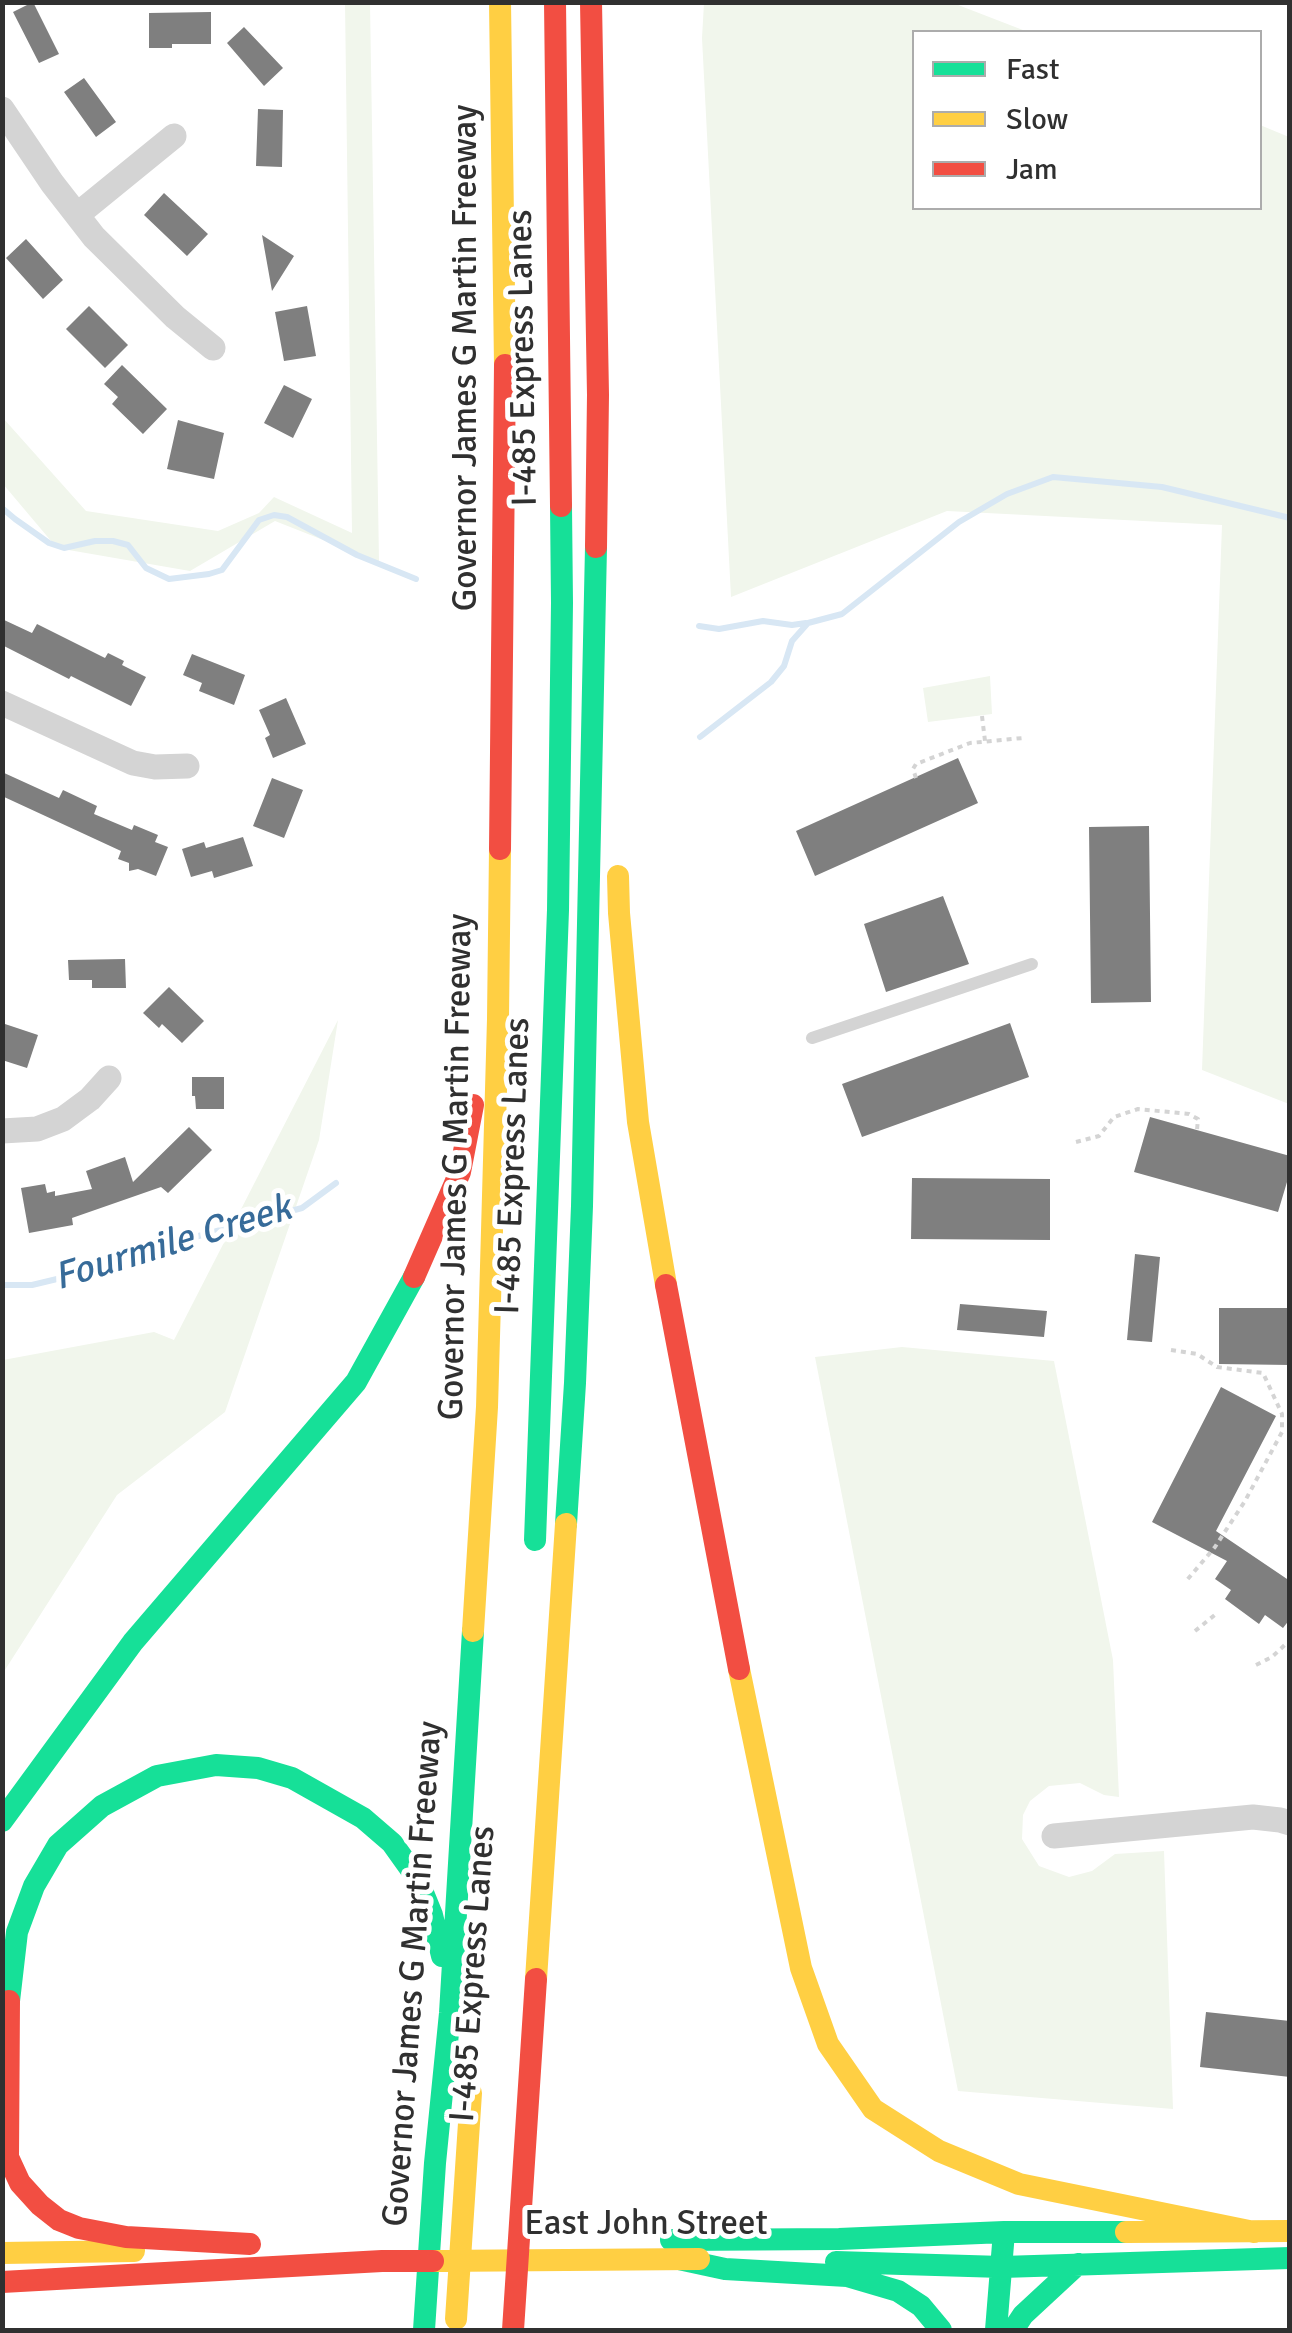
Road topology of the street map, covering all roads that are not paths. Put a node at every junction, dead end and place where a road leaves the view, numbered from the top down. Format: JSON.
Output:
{"nodes":[{"id":1,"x":500,"y":2,"type":"edge"},
{"id":2,"x":554,"y":2,"type":"edge"},
{"id":3,"x":591,"y":2,"type":"edge"},
{"id":4,"x":2,"y":108,"type":"edge"},
{"id":5,"x":174,"y":136,"type":"dead end"},
{"id":6,"x":77,"y":214,"type":"junction"},
{"id":7,"x":213,"y":348,"type":"dead end"},
{"id":8,"x":596,"y":605,"type":"junction"},
{"id":9,"x":2,"y":703,"type":"edge"},
{"id":10,"x":614,"y":741,"type":"dead end"},
{"id":11,"x":187,"y":766,"type":"dead end"},
{"id":12,"x":617,"y":856,"type":"dead end"},
{"id":13,"x":499,"y":925,"type":"junction"},
{"id":14,"x":1032,"y":964,"type":"dead end"},
{"id":15,"x":812,"y":1038,"type":"dead end"},
{"id":16,"x":109,"y":1078,"type":"dead end"},
{"id":17,"x":2,"y":1131,"type":"edge"},
{"id":18,"x":513,"y":1268,"type":"dead end"},
{"id":19,"x":534,"y":1559,"type":"dead end"},
{"id":20,"x":491,"y":1703,"type":"dead end"},
{"id":21,"x":2,"y":1822,"type":"edge"},
{"id":22,"x":1290,"y":1823,"type":"edge"},
{"id":23,"x":1054,"y":1836,"type":"dead end"},
{"id":24,"x":445,"y":2063,"type":"junction"},
{"id":25,"x":472,"y":2079,"type":"dead end"},
{"id":26,"x":1290,"y":2231,"type":"edge"},
{"id":27,"x":1004,"y":2232,"type":"junction"},
{"id":28,"x":1254,"y":2232,"type":"junction"},
{"id":29,"x":490,"y":2234,"type":"dead end"},
{"id":30,"x":324,"y":2242,"type":"dead end"},
{"id":31,"x":2,"y":2252,"type":"edge"},
{"id":32,"x":674,"y":2258,"type":"junction"},
{"id":33,"x":1290,"y":2258,"type":"edge"},
{"id":34,"x":1078,"y":2264,"type":"junction"},
{"id":35,"x":1002,"y":2267,"type":"junction"},
{"id":36,"x":2,"y":2282,"type":"edge"},
{"id":37,"x":486,"y":2292,"type":"dead end"},
{"id":38,"x":424,"y":2330,"type":"edge"},
{"id":39,"x":455,"y":2330,"type":"edge"},
{"id":40,"x":512,"y":2330,"type":"edge"},
{"id":41,"x":941,"y":2330,"type":"edge"},
{"id":42,"x":996,"y":2330,"type":"edge"},
{"id":43,"x":1013,"y":2330,"type":"edge"}],
"edges":[{"from":1,"to":13,"type":"main road","name":"Governor James G Martin Freeway"},
{"from":2,"to":19,"type":"main road","name":"I-485 Express Lanes"},
{"from":3,"to":8,"type":"main road"},
{"from":4,"to":6,"type":"street"},
{"from":5,"to":6,"type":"street"},
{"from":6,"to":7,"type":"street"},
{"from":8,"to":10,"type":"main road"},
{"from":8,"to":40,"type":"main road"},
{"from":9,"to":11,"type":"street"},
{"from":12,"to":28,"type":"main road"},
{"from":13,"to":21,"type":"main road"},
{"from":13,"to":24,"type":"main road","name":"Governor James G Martin Freeway"},
{"from":14,"to":15,"type":"lane"},
{"from":16,"to":17,"type":"street"},
{"from":18,"to":20,"type":"main road","name":"I-485 Express Lanes"},
{"from":22,"to":23,"type":"street"},
{"from":24,"to":31,"type":"main road"},
{"from":24,"to":38,"type":"main road","name":"Governor James G Martin Freeway"},
{"from":25,"to":39,"type":"main road","name":"I-485 Express Lanes"},
{"from":26,"to":28,"type":"main road","name":"East John Street"},
{"from":27,"to":28,"type":"main road","name":"East John Street"},
{"from":27,"to":30,"type":"main road","name":"East John Street"},
{"from":27,"to":35,"type":"main road"},
{"from":29,"to":37,"type":"main road"},
{"from":32,"to":35,"type":"main road","name":"East John Street"},
{"from":32,"to":36,"type":"main road","name":"East John Street"},
{"from":32,"to":41,"type":"main road"},
{"from":33,"to":34,"type":"main road","name":"East John Street"},
{"from":34,"to":35,"type":"main road","name":"East John Street"},
{"from":34,"to":43,"type":"main road"},
{"from":35,"to":42,"type":"main road"}]}
